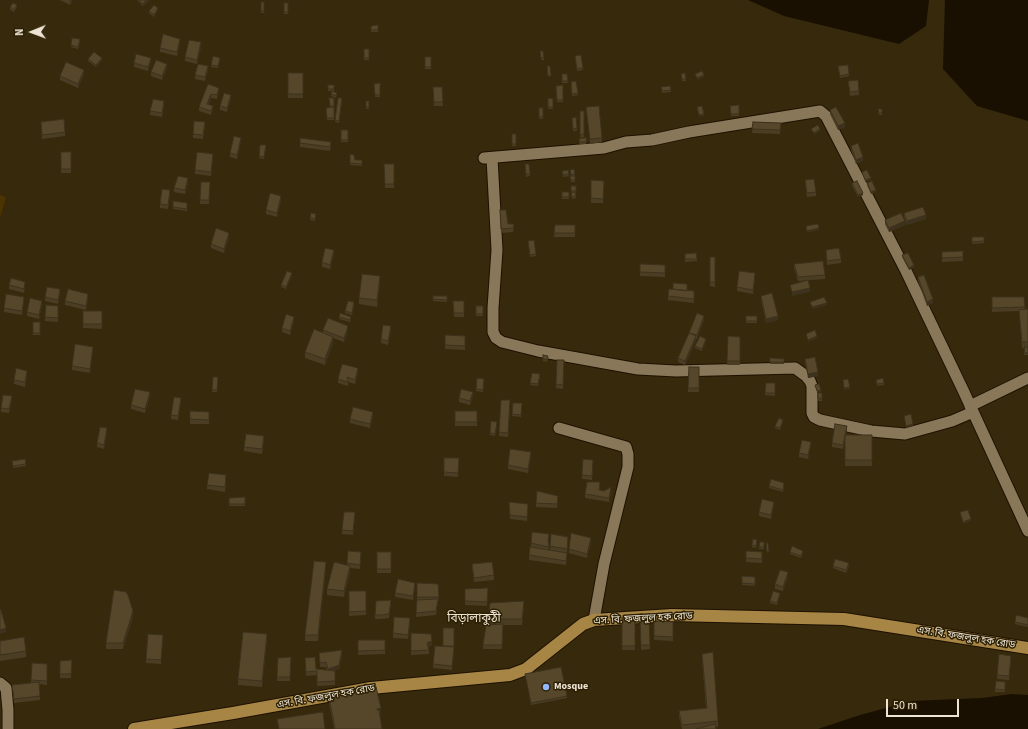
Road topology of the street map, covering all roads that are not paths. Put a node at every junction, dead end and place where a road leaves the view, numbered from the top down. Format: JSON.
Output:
{"nodes":[{"id":1,"x":1028,"y":378,"type":"edge"},
{"id":2,"x":972,"y":409,"type":"junction"},
{"id":3,"x":559,"y":428,"type":"dead end"},
{"id":4,"x":1028,"y":532,"type":"edge"},
{"id":5,"x":594,"y":620,"type":"junction"},
{"id":6,"x":1028,"y":648,"type":"edge"},
{"id":7,"x":0,"y":684,"type":"edge"},
{"id":8,"x":8,"y":729,"type":"edge"},
{"id":9,"x":134,"y":729,"type":"edge"}],
"edges":[{"from":1,"to":2,"type":"street"},
{"from":2,"to":2,"type":"street"},
{"from":2,"to":4,"type":"street"},
{"from":3,"to":5,"type":"street"},
{"from":5,"to":6,"type":"main road","name":"এস. বি. ফজলুল হক রোড"},
{"from":5,"to":9,"type":"main road","name":"এস. বি. ফজলুল হক রোড"},
{"from":7,"to":8,"type":"street"}]}
